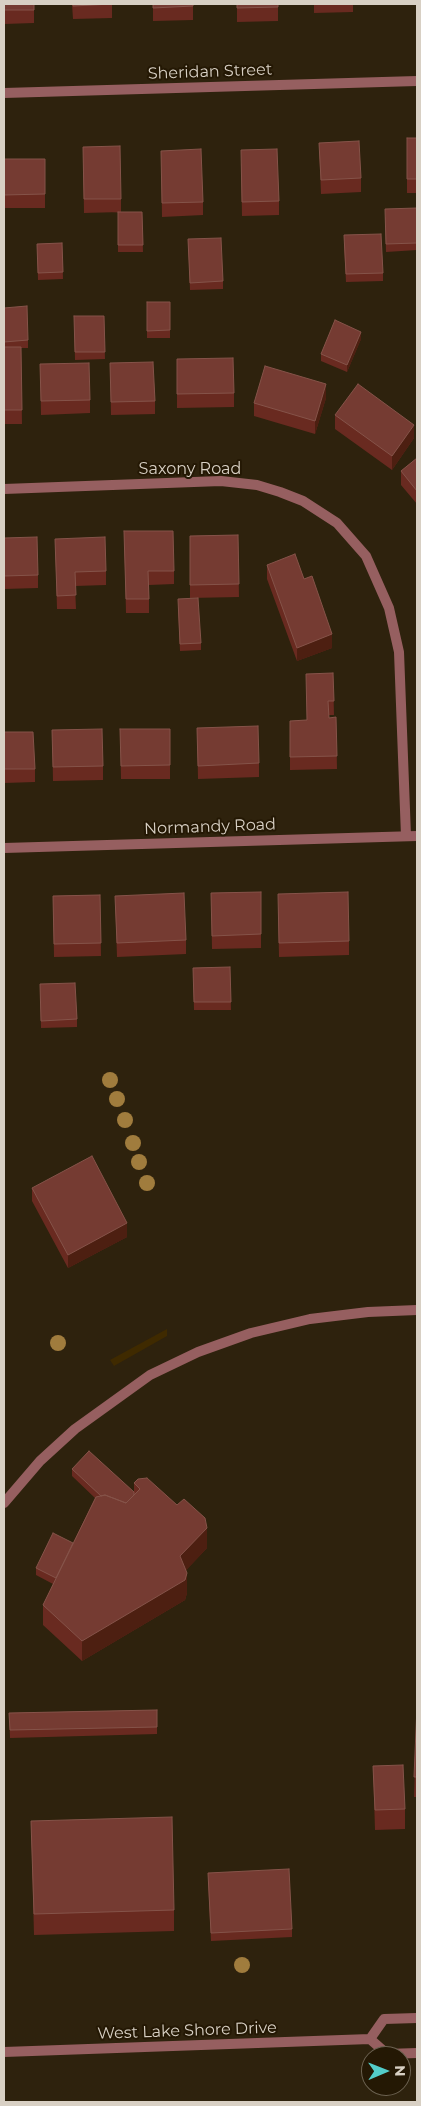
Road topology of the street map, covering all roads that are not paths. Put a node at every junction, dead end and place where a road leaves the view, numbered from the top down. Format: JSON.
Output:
{"nodes":[{"id":1,"x":417,"y":81,"type":"edge"},
{"id":2,"x":4,"y":94,"type":"edge"},
{"id":3,"x":4,"y":489,"type":"edge"},
{"id":4,"x":406,"y":836,"type":"junction"},
{"id":5,"x":417,"y":836,"type":"edge"},
{"id":6,"x":4,"y":848,"type":"edge"},
{"id":7,"x":417,"y":1310,"type":"edge"},
{"id":8,"x":4,"y":1503,"type":"edge"},
{"id":9,"x":417,"y":2018,"type":"edge"},
{"id":10,"x":370,"y":2039,"type":"junction"},
{"id":11,"x":4,"y":2052,"type":"edge"},
{"id":12,"x":417,"y":2053,"type":"edge"}],
"edges":[{"from":1,"to":2,"type":"street","name":"Sheridan Street"},
{"from":3,"to":4,"type":"street","name":"Saxony Road"},
{"from":4,"to":5,"type":"street","name":"Normandy Road"},
{"from":4,"to":6,"type":"street","name":"Normandy Road"},
{"from":7,"to":8,"type":"street"},
{"from":9,"to":10,"type":"street"},
{"from":10,"to":11,"type":"street","name":"West Lake Shore Drive"},
{"from":10,"to":12,"type":"street"}]}
